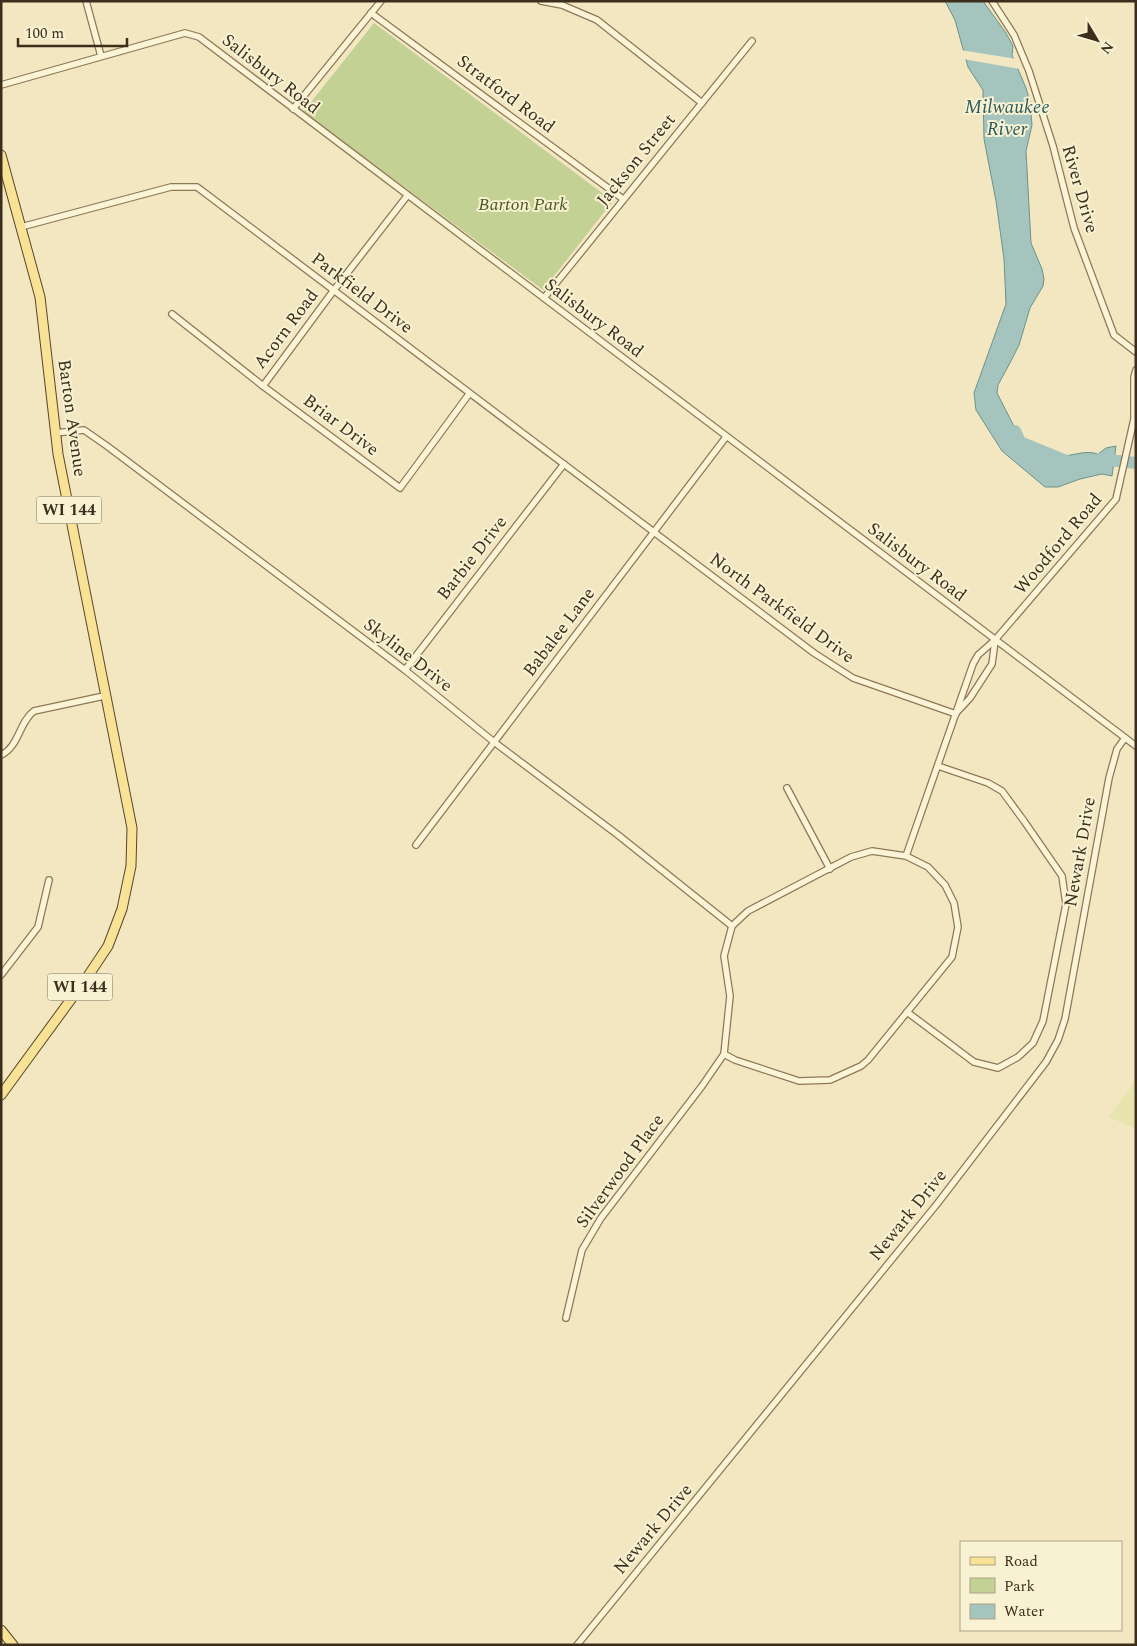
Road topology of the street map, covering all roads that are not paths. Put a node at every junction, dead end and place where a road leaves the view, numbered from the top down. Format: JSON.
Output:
{"nodes":[{"id":1,"x":86,"y":1,"type":"edge"},
{"id":2,"x":382,"y":1,"type":"edge"},
{"id":3,"x":541,"y":1,"type":"edge"},
{"id":4,"x":992,"y":1,"type":"edge"},
{"id":5,"x":371,"y":12,"type":"junction"},
{"id":6,"x":752,"y":41,"type":"dead end"},
{"id":7,"x":101,"y":56,"type":"junction"},
{"id":8,"x":1,"y":85,"type":"edge"},
{"id":9,"x":702,"y":104,"type":"junction"},
{"id":10,"x":293,"y":109,"type":"junction"},
{"id":11,"x":1,"y":155,"type":"edge"},
{"id":12,"x":408,"y":196,"type":"junction"},
{"id":13,"x":623,"y":199,"type":"junction"},
{"id":14,"x":21,"y":227,"type":"junction"},
{"id":15,"x":334,"y":290,"type":"junction"},
{"id":16,"x":544,"y":298,"type":"junction"},
{"id":17,"x":172,"y":314,"type":"dead end"},
{"id":18,"x":1136,"y":352,"type":"edge"},
{"id":19,"x":1136,"y":370,"type":"edge"},
{"id":20,"x":263,"y":386,"type":"junction"},
{"id":21,"x":469,"y":394,"type":"junction"},
{"id":22,"x":55,"y":433,"type":"junction"},
{"id":23,"x":726,"y":437,"type":"junction"},
{"id":24,"x":564,"y":464,"type":"junction"},
{"id":25,"x":654,"y":532,"type":"junction"},
{"id":26,"x":995,"y":640,"type":"junction"},
{"id":27,"x":405,"y":670,"type":"junction"},
{"id":28,"x":104,"y":696,"type":"junction"},
{"id":29,"x":956,"y":714,"type":"junction"},
{"id":30,"x":1125,"y":738,"type":"junction"},
{"id":31,"x":494,"y":742,"type":"junction"},
{"id":32,"x":1136,"y":746,"type":"edge"},
{"id":33,"x":1,"y":755,"type":"edge"},
{"id":34,"x":938,"y":766,"type":"junction"},
{"id":35,"x":787,"y":788,"type":"dead end"},
{"id":36,"x":416,"y":846,"type":"dead end"},
{"id":37,"x":906,"y":856,"type":"junction"},
{"id":38,"x":830,"y":869,"type":"junction"},
{"id":39,"x":49,"y":880,"type":"dead end"},
{"id":40,"x":732,"y":926,"type":"junction"},
{"id":41,"x":1,"y":975,"type":"edge"},
{"id":42,"x":907,"y":1012,"type":"junction"},
{"id":43,"x":724,"y":1054,"type":"junction"},
{"id":44,"x":1,"y":1095,"type":"edge"},
{"id":45,"x":566,"y":1318,"type":"dead end"},
{"id":46,"x":1,"y":1630,"type":"edge"},
{"id":47,"x":13,"y":1645,"type":"edge"},
{"id":48,"x":577,"y":1645,"type":"edge"}],
"edges":[{"from":1,"to":7,"type":"street"},
{"from":2,"to":5,"type":"street"},
{"from":3,"to":9,"type":"street"},
{"from":4,"to":18,"type":"street","name":"River Drive"},
{"from":5,"to":10,"type":"street"},
{"from":5,"to":13,"type":"street","name":"Stratford Road"},
{"from":6,"to":9,"type":"street","name":"Jackson Street"},
{"from":7,"to":8,"type":"street","name":"Salisbury Road"},
{"from":7,"to":10,"type":"street","name":"Salisbury Road"},
{"from":9,"to":13,"type":"street","name":"Jackson Street"},
{"from":10,"to":12,"type":"street","name":"Salisbury Road"},
{"from":11,"to":14,"type":"main road","name":"Barton Avenue","number":"WI 144"},
{"from":12,"to":15,"type":"street","name":"Acorn Road"},
{"from":12,"to":16,"type":"street","name":"Salisbury Road"},
{"from":13,"to":16,"type":"street","name":"Jackson Street"},
{"from":14,"to":15,"type":"street","name":"Parkfield Drive"},
{"from":14,"to":22,"type":"main road","name":"Barton Avenue","number":"WI 144"},
{"from":15,"to":20,"type":"street","name":"Acorn Road"},
{"from":15,"to":21,"type":"street","name":"Parkfield Drive"},
{"from":16,"to":23,"type":"street","name":"Salisbury Road"},
{"from":17,"to":20,"type":"street","name":"Briar Drive"},
{"from":19,"to":26,"type":"street","name":"Woodford Road"},
{"from":20,"to":21,"type":"street","name":"Briar Drive"},
{"from":21,"to":24,"type":"street","name":"Parkfield Drive"},
{"from":22,"to":27,"type":"street","name":"Skyline Drive"},
{"from":22,"to":28,"type":"main road","name":"Barton Avenue","number":"WI 144"},
{"from":23,"to":25,"type":"street","name":"Babalee Lane"},
{"from":23,"to":26,"type":"street","name":"Salisbury Road"},
{"from":24,"to":25,"type":"street","name":"Parkfield Drive"},
{"from":24,"to":27,"type":"street","name":"Barbie Drive"},
{"from":25,"to":29,"type":"street","name":"North Parkfield Drive"},
{"from":25,"to":31,"type":"street","name":"Babalee Lane"},
{"from":26,"to":29,"type":"street","name":"Woodford Road"},
{"from":26,"to":29,"type":"street","name":"Woodford Road"},
{"from":26,"to":30,"type":"street","name":"Salisbury Road"},
{"from":27,"to":31,"type":"street","name":"Skyline Drive"},
{"from":28,"to":33,"type":"street"},
{"from":28,"to":44,"type":"main road","name":"Barton Avenue","number":"WI 144"},
{"from":29,"to":34,"type":"street","name":"Woodford Road"},
{"from":30,"to":32,"type":"street","name":"Salisbury Road"},
{"from":30,"to":48,"type":"street","name":"Newark Drive"},
{"from":31,"to":36,"type":"street","name":"Babalee Lane"},
{"from":31,"to":40,"type":"street","name":"Skyline Drive"},
{"from":34,"to":37,"type":"street","name":"Woodford Road"},
{"from":34,"to":42,"type":"street"},
{"from":35,"to":38,"type":"street"},
{"from":37,"to":38,"type":"street"},
{"from":37,"to":42,"type":"street"},
{"from":38,"to":40,"type":"street"},
{"from":39,"to":41,"type":"street"},
{"from":40,"to":43,"type":"street"},
{"from":42,"to":43,"type":"street"},
{"from":43,"to":45,"type":"street","name":"Silverwood Place"},
{"from":46,"to":47,"type":"main road"}]}
